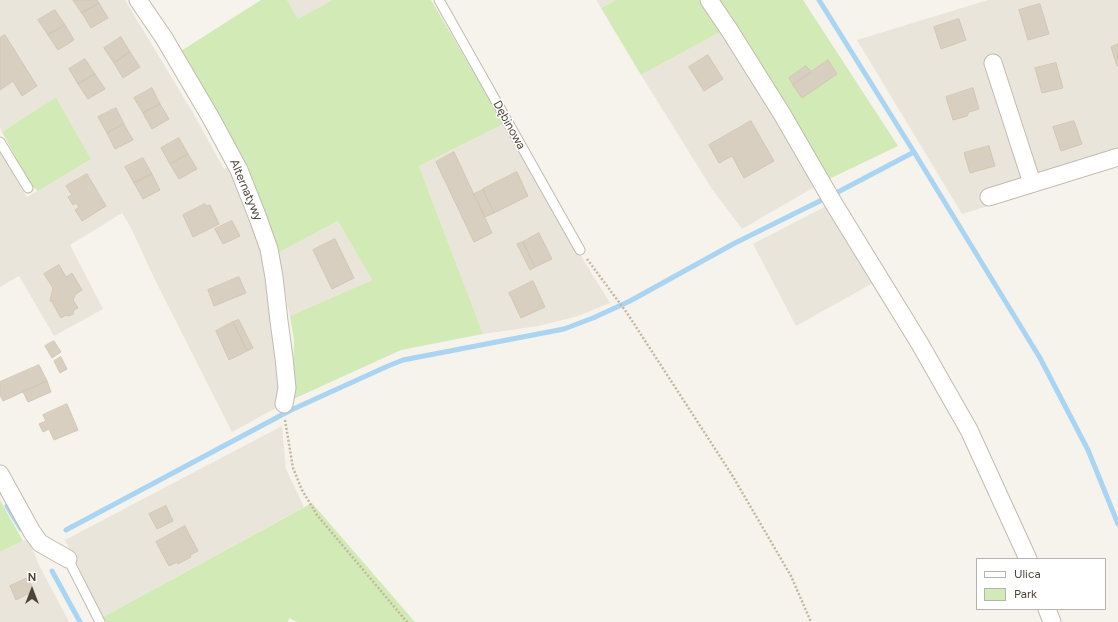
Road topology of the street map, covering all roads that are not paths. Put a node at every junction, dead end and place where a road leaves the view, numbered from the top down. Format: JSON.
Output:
{"nodes":[{"id":1,"x":138,"y":0,"type":"edge"},
{"id":2,"x":438,"y":0,"type":"edge"},
{"id":3,"x":709,"y":0,"type":"edge"},
{"id":4,"x":994,"y":63,"type":"dead end"},
{"id":5,"x":0,"y":142,"type":"edge"},
{"id":6,"x":1118,"y":157,"type":"edge"},
{"id":7,"x":1032,"y":183,"type":"junction"},
{"id":8,"x":28,"y":188,"type":"dead end"},
{"id":9,"x":989,"y":197,"type":"dead end"},
{"id":10,"x":580,"y":250,"type":"road end"},
{"id":11,"x":284,"y":404,"type":"dead end"},
{"id":12,"x":0,"y":474,"type":"edge"},
{"id":13,"x":1028,"y":558,"type":"edge"},
{"id":14,"x":68,"y":559,"type":"joint"},
{"id":15,"x":1047,"y":610,"type":"edge"},
{"id":16,"x":100,"y":622,"type":"edge"},
{"id":17,"x":1052,"y":622,"type":"edge"}],
"edges":[{"from":1,"to":11,"type":"street","name":"Alternatywy"},
{"from":2,"to":10,"type":"lane","name":"Dębinowa"},
{"from":3,"to":13,"type":"street"},
{"from":4,"to":7,"type":"street"},
{"from":5,"to":8,"type":"lane"},
{"from":6,"to":7,"type":"street"},
{"from":7,"to":9,"type":"street"},
{"from":12,"to":14,"type":"street"},
{"from":14,"to":16,"type":"lane"},
{"from":15,"to":17,"type":"street"}]}
